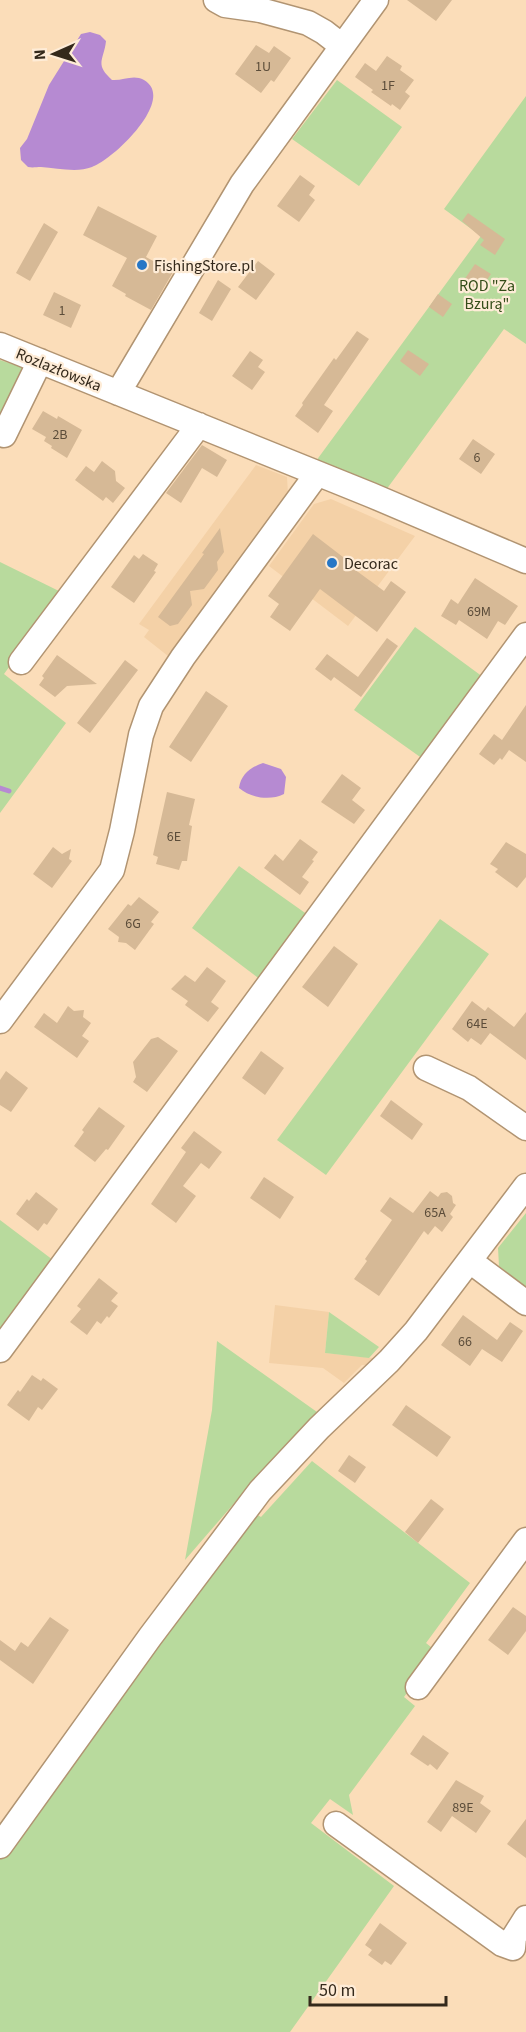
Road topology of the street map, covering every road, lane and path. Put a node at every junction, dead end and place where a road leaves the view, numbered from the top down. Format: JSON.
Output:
{"nodes":[{"id":1,"x":216,"y":0,"type":"edge"},
{"id":2,"x":376,"y":0,"type":"edge"},
{"id":3,"x":342,"y":46,"type":"junction"},
{"id":4,"x":0,"y":345,"type":"edge"},
{"id":5,"x":40,"y":361,"type":"junction"},
{"id":6,"x":118,"y":393,"type":"junction"},
{"id":7,"x":199,"y":425,"type":"junction"},
{"id":8,"x":4,"y":435,"type":"dead end"},
{"id":9,"x":318,"y":474,"type":"junction"},
{"id":10,"x":526,"y":561,"type":"edge"},
{"id":11,"x":526,"y":635,"type":"edge"},
{"id":12,"x":21,"y":662,"type":"dead end"},
{"id":13,"x":0,"y":1022,"type":"edge"},
{"id":14,"x":426,"y":1068,"type":"dead end"},
{"id":15,"x":526,"y":1128,"type":"edge"},
{"id":16,"x":526,"y":1186,"type":"edge"},
{"id":17,"x":470,"y":1261,"type":"junction"},
{"id":18,"x":526,"y":1303,"type":"edge"},
{"id":19,"x":0,"y":1350,"type":"edge"},
{"id":20,"x":526,"y":1540,"type":"edge"},
{"id":21,"x":418,"y":1688,"type":"dead end"},
{"id":22,"x":336,"y":1824,"type":"dead end"},
{"id":23,"x":0,"y":1845,"type":"edge"},
{"id":24,"x":526,"y":1918,"type":"edge"},
{"id":25,"x":519,"y":1955,"type":"edge"}],
"edges":[{"from":1,"to":3,"type":"street"},
{"from":2,"to":3,"type":"street"},
{"from":3,"to":6,"type":"street"},
{"from":4,"to":5,"type":"street","name":"Rozlazłowska"},
{"from":5,"to":6,"type":"street","name":"Rozlazłowska"},
{"from":5,"to":8,"type":"street"},
{"from":6,"to":7,"type":"street","name":"Rozlazłowska"},
{"from":7,"to":9,"type":"street","name":"Rozlazłowska"},
{"from":7,"to":12,"type":"street"},
{"from":9,"to":10,"type":"street","name":"Rozlazłowska"},
{"from":9,"to":13,"type":"street"},
{"from":11,"to":19,"type":"street"},
{"from":14,"to":15,"type":"street"},
{"from":16,"to":17,"type":"street"},
{"from":17,"to":18,"type":"street"},
{"from":17,"to":23,"type":"street"},
{"from":20,"to":21,"type":"street"},
{"from":22,"to":25,"type":"street"},
{"from":24,"to":25,"type":"street"}]}
